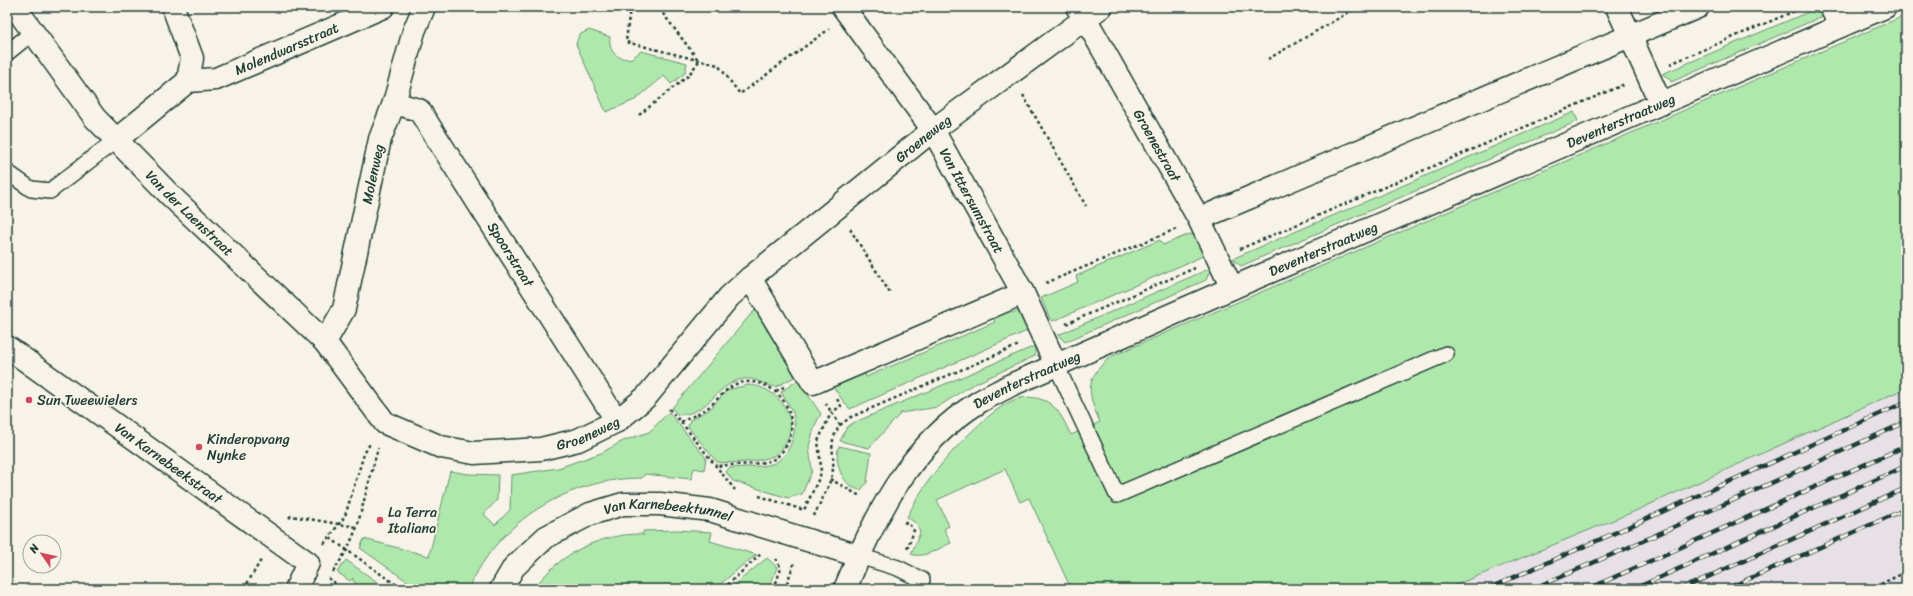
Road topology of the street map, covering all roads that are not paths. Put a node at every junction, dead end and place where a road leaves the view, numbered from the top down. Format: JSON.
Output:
{"nodes":[{"id":1,"x":15,"y":7,"type":"edge"},
{"id":2,"x":173,"y":7,"type":"edge"},
{"id":3,"x":383,"y":7,"type":"edge"},
{"id":4,"x":424,"y":7,"type":"edge"},
{"id":5,"x":1617,"y":7,"type":"edge"},
{"id":6,"x":1698,"y":7,"type":"edge"},
{"id":7,"x":1885,"y":7,"type":"edge"},
{"id":8,"x":846,"y":11,"type":"edge"},
{"id":9,"x":1088,"y":11,"type":"edge"},
{"id":10,"x":1835,"y":17,"type":"edge"},
{"id":11,"x":33,"y":32,"type":"junction"},
{"id":12,"x":1631,"y":35,"type":"junction"},
{"id":13,"x":7,"y":53,"type":"edge"},
{"id":14,"x":188,"y":81,"type":"junction"},
{"id":15,"x":394,"y":103,"type":"junction"},
{"id":16,"x":1661,"y":104,"type":"junction"},
{"id":17,"x":933,"y":130,"type":"junction"},
{"id":18,"x":116,"y":140,"type":"junction"},
{"id":19,"x":7,"y":172,"type":"edge"},
{"id":20,"x":1199,"y":220,"type":"junction"},
{"id":21,"x":750,"y":278,"type":"junction"},
{"id":22,"x":1232,"y":288,"type":"junction"},
{"id":23,"x":1024,"y":293,"type":"junction"},
{"id":24,"x":326,"y":342,"type":"junction"},
{"id":25,"x":7,"y":346,"type":"edge"},
{"id":26,"x":1446,"y":354,"type":"dead end"},
{"id":27,"x":1056,"y":365,"type":"junction"},
{"id":28,"x":380,"y":416,"type":"joint"},
{"id":29,"x":617,"y":421,"type":"junction"},
{"id":30,"x":859,"y":556,"type":"junction"},
{"id":31,"x":922,"y":580,"type":"dead end"},
{"id":32,"x":296,"y":589,"type":"edge"},
{"id":33,"x":502,"y":589,"type":"edge"},
{"id":34,"x":845,"y":589,"type":"edge"}],
"edges":[{"from":1,"to":11,"type":"street","name":"Van der Laenstraat"},
{"from":2,"to":14,"type":"street"},
{"from":3,"to":14,"type":"street","name":"Molendwarsstraat"},
{"from":4,"to":15,"type":"street","name":"Molenweg"},
{"from":5,"to":12,"type":"street"},
{"from":6,"to":12,"type":"street"},
{"from":7,"to":10,"type":"street","name":"Deventerstraatweg"},
{"from":8,"to":17,"type":"street","name":"Van Ittersumstraat"},
{"from":9,"to":17,"type":"street","name":"Groeneweg"},
{"from":9,"to":20,"type":"street","name":"Groenestraat"},
{"from":10,"to":16,"type":"street","name":"Deventerstraatweg"},
{"from":11,"to":13,"type":"lane"},
{"from":11,"to":18,"type":"street","name":"Van der Laenstraat"},
{"from":12,"to":16,"type":"street"},
{"from":12,"to":20,"type":"street"},
{"from":14,"to":18,"type":"street"},
{"from":15,"to":24,"type":"street","name":"Molenweg"},
{"from":15,"to":29,"type":"street","name":"Spoorstraat"},
{"from":16,"to":22,"type":"street","name":"Deventerstraatweg"},
{"from":17,"to":21,"type":"street","name":"Groeneweg"},
{"from":17,"to":23,"type":"street","name":"Van Ittersumstraat"},
{"from":18,"to":19,"type":"lane"},
{"from":18,"to":24,"type":"street","name":"Van der Laenstraat"},
{"from":20,"to":22,"type":"street","name":"Groenestraat"},
{"from":21,"to":23,"type":"street"},
{"from":21,"to":29,"type":"street","name":"Groeneweg"},
{"from":22,"to":27,"type":"street","name":"Deventerstraatweg"},
{"from":23,"to":27,"type":"street","name":"Van Ittersumstraat"},
{"from":24,"to":28,"type":"street","name":"Van der Laenstraat"},
{"from":25,"to":32,"type":"street","name":"Van Karnebeekstraat"},
{"from":26,"to":27,"type":"lane"},
{"from":27,"to":30,"type":"street","name":"Deventerstraatweg"},
{"from":28,"to":29,"type":"street","name":"Groeneweg"},
{"from":30,"to":31,"type":"lane"},
{"from":30,"to":33,"type":"street","name":"Van Karnebeektunnel"},
{"from":30,"to":34,"type":"street","name":"Deventerstraatweg"}]}
